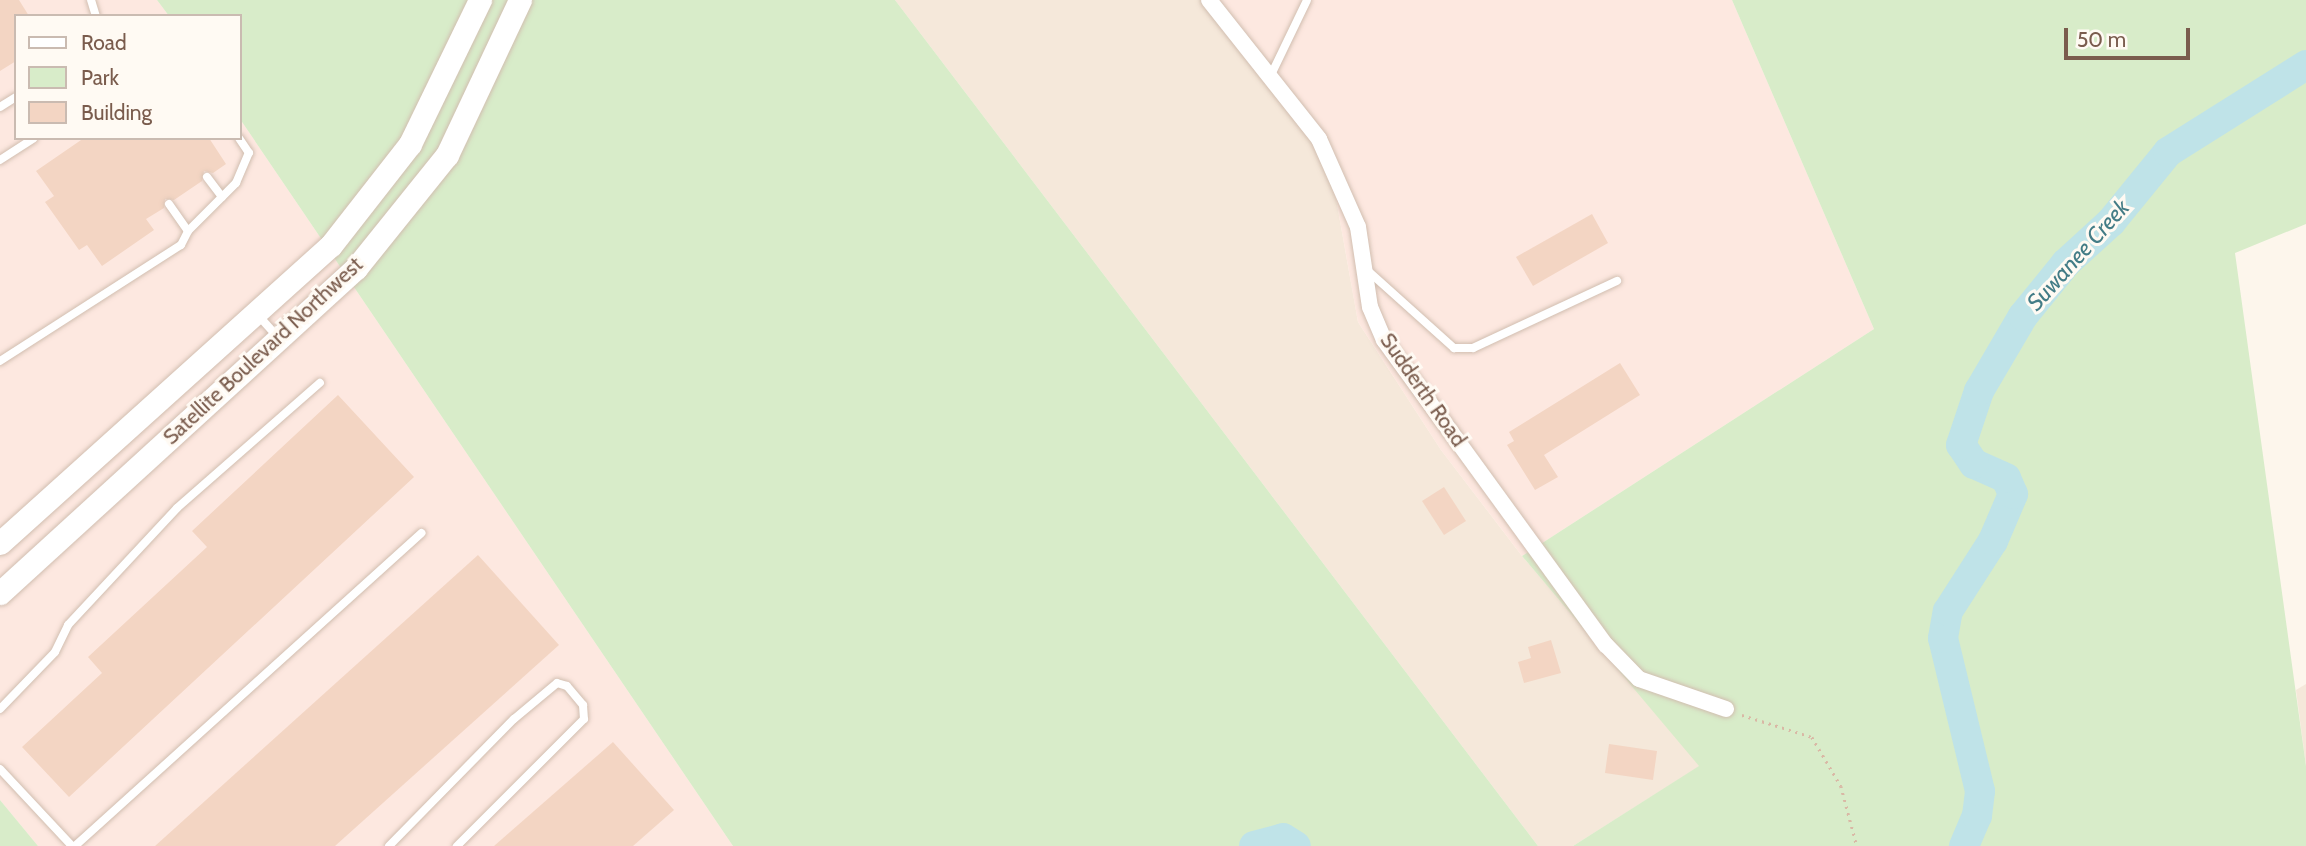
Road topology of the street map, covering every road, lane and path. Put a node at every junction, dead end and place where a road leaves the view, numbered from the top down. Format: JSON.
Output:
{"nodes":[{"id":1,"x":480,"y":0,"type":"edge"},
{"id":2,"x":520,"y":0,"type":"edge"},
{"id":3,"x":1209,"y":0,"type":"edge"},
{"id":4,"x":1307,"y":0,"type":"edge"},
{"id":5,"x":1270,"y":77,"type":"junction"},
{"id":6,"x":31,"y":140,"type":"edge"},
{"id":7,"x":240,"y":140,"type":"edge"},
{"id":8,"x":0,"y":160,"type":"edge"},
{"id":9,"x":207,"y":177,"type":"dead end"},
{"id":10,"x":222,"y":197,"type":"junction"},
{"id":11,"x":169,"y":204,"type":"dead end"},
{"id":12,"x":188,"y":231,"type":"junction"},
{"id":13,"x":1364,"y":268,"type":"junction"},
{"id":14,"x":1617,"y":281,"type":"dead end"},
{"id":15,"x":256,"y":313,"type":"junction"},
{"id":16,"x":279,"y":338,"type":"junction"},
{"id":17,"x":0,"y":360,"type":"edge"},
{"id":18,"x":320,"y":383,"type":"dead end"},
{"id":19,"x":421,"y":533,"type":"dead end"},
{"id":20,"x":0,"y":543,"type":"edge"},
{"id":21,"x":0,"y":593,"type":"edge"},
{"id":22,"x":0,"y":709,"type":"edge"},
{"id":23,"x":1726,"y":709,"type":"joint"},
{"id":24,"x":0,"y":769,"type":"edge"},
{"id":25,"x":73,"y":846,"type":"edge"},
{"id":26,"x":389,"y":846,"type":"edge"},
{"id":27,"x":457,"y":846,"type":"edge"},
{"id":28,"x":1857,"y":846,"type":"edge"}],
"edges":[{"from":1,"to":15,"type":"main road","name":"Satellite Boulevard Northwest"},
{"from":2,"to":16,"type":"main road","name":"Satellite Boulevard Northwest"},
{"from":3,"to":5,"type":"street","name":"Sudderth Road"},
{"from":4,"to":5,"type":"lane"},
{"from":5,"to":13,"type":"street","name":"Sudderth Road"},
{"from":6,"to":8,"type":"lane"},
{"from":7,"to":10,"type":"lane"},
{"from":9,"to":10,"type":"lane"},
{"from":10,"to":12,"type":"lane"},
{"from":11,"to":12,"type":"lane"},
{"from":12,"to":17,"type":"lane"},
{"from":13,"to":14,"type":"lane"},
{"from":13,"to":23,"type":"street","name":"Sudderth Road"},
{"from":15,"to":16,"type":"lane"},
{"from":15,"to":20,"type":"main road","name":"Satellite Boulevard Northwest"},
{"from":16,"to":21,"type":"main road","name":"Satellite Boulevard Northwest"},
{"from":18,"to":22,"type":"lane"},
{"from":19,"to":25,"type":"lane"},
{"from":23,"to":28,"type":"path"},
{"from":24,"to":25,"type":"lane"},
{"from":26,"to":27,"type":"lane"}]}
